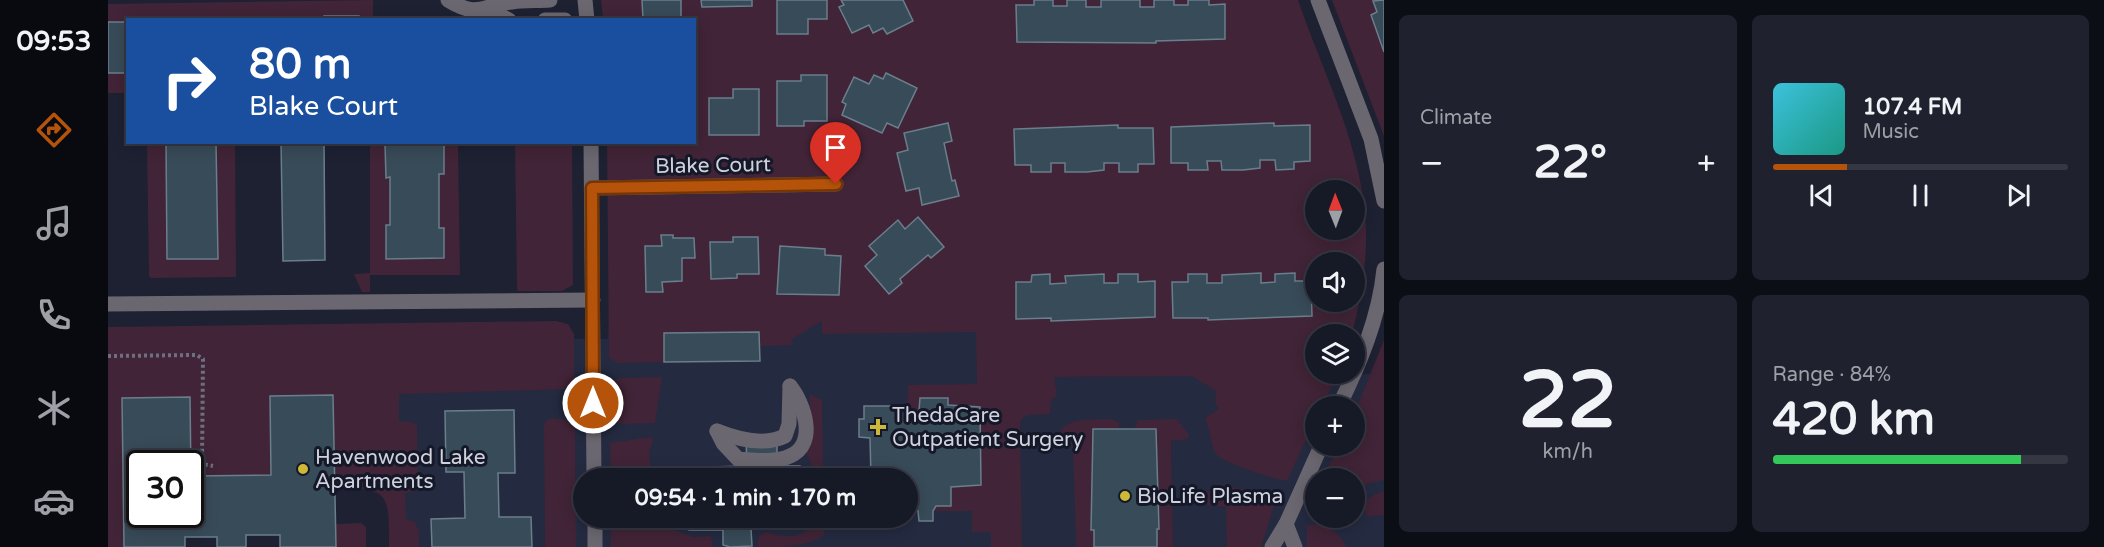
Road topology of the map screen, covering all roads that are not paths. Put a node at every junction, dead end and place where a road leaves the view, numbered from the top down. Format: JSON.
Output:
{"nodes":[{"id":1,"x":448,"y":0,"type":"edge"},
{"id":2,"x":550,"y":0,"type":"edge"},
{"id":3,"x":585,"y":0,"type":"edge"},
{"id":4,"x":1318,"y":0,"type":"edge"},
{"id":5,"x":487,"y":9,"type":"junction"},
{"id":6,"x":505,"y":18,"type":"edge"},
{"id":7,"x":587,"y":18,"type":"edge"},
{"id":8,"x":591,"y":144,"type":"edge"},
{"id":9,"x":836,"y":184,"type":"dead end"},
{"id":10,"x":592,"y":188,"type":"junction"},
{"id":11,"x":1384,"y":201,"type":"edge"},
{"id":12,"x":1384,"y":269,"type":"edge"},
{"id":13,"x":593,"y":300,"type":"junction"},
{"id":14,"x":108,"y":304,"type":"edge"},
{"id":15,"x":790,"y":386,"type":"dead end"},
{"id":16,"x":1344,"y":396,"type":"edge"},
{"id":17,"x":717,"y":431,"type":"dead end"},
{"id":18,"x":1317,"y":456,"type":"edge"},
{"id":19,"x":594,"y":468,"type":"edge"},
{"id":20,"x":1286,"y":524,"type":"junction"},
{"id":21,"x":595,"y":528,"type":"edge"},
{"id":22,"x":595,"y":547,"type":"edge"},
{"id":23,"x":1272,"y":547,"type":"edge"},
{"id":24,"x":1295,"y":547,"type":"edge"}],
"edges":[{"from":1,"to":5,"type":"street"},
{"from":2,"to":5,"type":"street"},
{"from":3,"to":7,"type":"street"},
{"from":4,"to":11,"type":"street"},
{"from":5,"to":6,"type":"street"},
{"from":8,"to":10,"type":"street"},
{"from":9,"to":10,"type":"street","name":"Blake Court"},
{"from":10,"to":13,"type":"street"},
{"from":12,"to":16,"type":"street"},
{"from":13,"to":14,"type":"street"},
{"from":13,"to":19,"type":"street"},
{"from":15,"to":17,"type":"street"},
{"from":18,"to":20,"type":"street"},
{"from":20,"to":23,"type":"street"},
{"from":20,"to":24,"type":"street"},
{"from":21,"to":22,"type":"street"}]}
